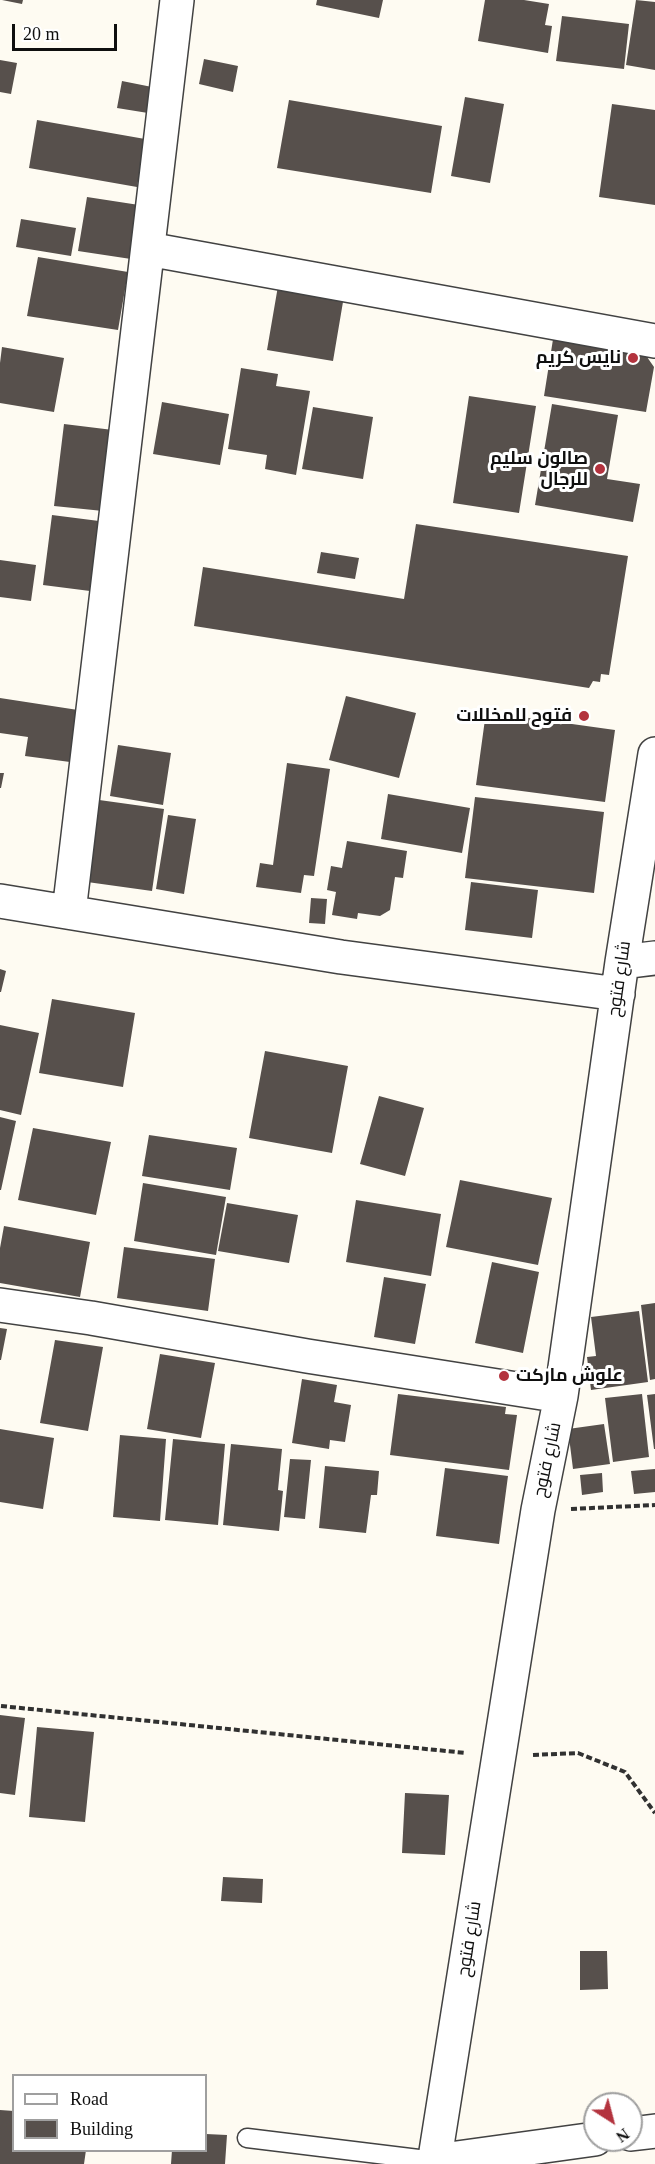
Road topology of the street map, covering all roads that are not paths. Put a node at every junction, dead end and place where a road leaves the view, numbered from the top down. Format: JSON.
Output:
{"nodes":[{"id":1,"x":177,"y":0,"type":"edge"},
{"id":2,"x":148,"y":249,"type":"junction"},
{"id":3,"x":655,"y":341,"type":"edge"},
{"id":4,"x":655,"y":754,"type":"edge"},
{"id":5,"x":0,"y":901,"type":"edge"},
{"id":6,"x":69,"y":912,"type":"junction"},
{"id":7,"x":655,"y":958,"type":"edge"},
{"id":8,"x":622,"y":962,"type":"junction"},
{"id":9,"x":618,"y":994,"type":"junction"},
{"id":10,"x":0,"y":1305,"type":"edge"},
{"id":11,"x":561,"y":1396,"type":"junction"},
{"id":12,"x":247,"y":2138,"type":"dead end"},
{"id":13,"x":583,"y":2141,"type":"edge"},
{"id":14,"x":435,"y":2163,"type":"edge"}],
"edges":[{"from":1,"to":2,"type":"street"},
{"from":2,"to":3,"type":"street"},
{"from":2,"to":6,"type":"street"},
{"from":4,"to":8,"type":"street","name":"شارع فتوح"},
{"from":5,"to":6,"type":"street"},
{"from":6,"to":9,"type":"street"},
{"from":7,"to":8,"type":"street"},
{"from":8,"to":9,"type":"street","name":"شارع فتوح"},
{"from":9,"to":11,"type":"street","name":"شارع فتوح"},
{"from":10,"to":11,"type":"street"},
{"from":11,"to":14,"type":"street","name":"شارع فتوح"},
{"from":12,"to":14,"type":"lane"},
{"from":13,"to":14,"type":"street"}]}
